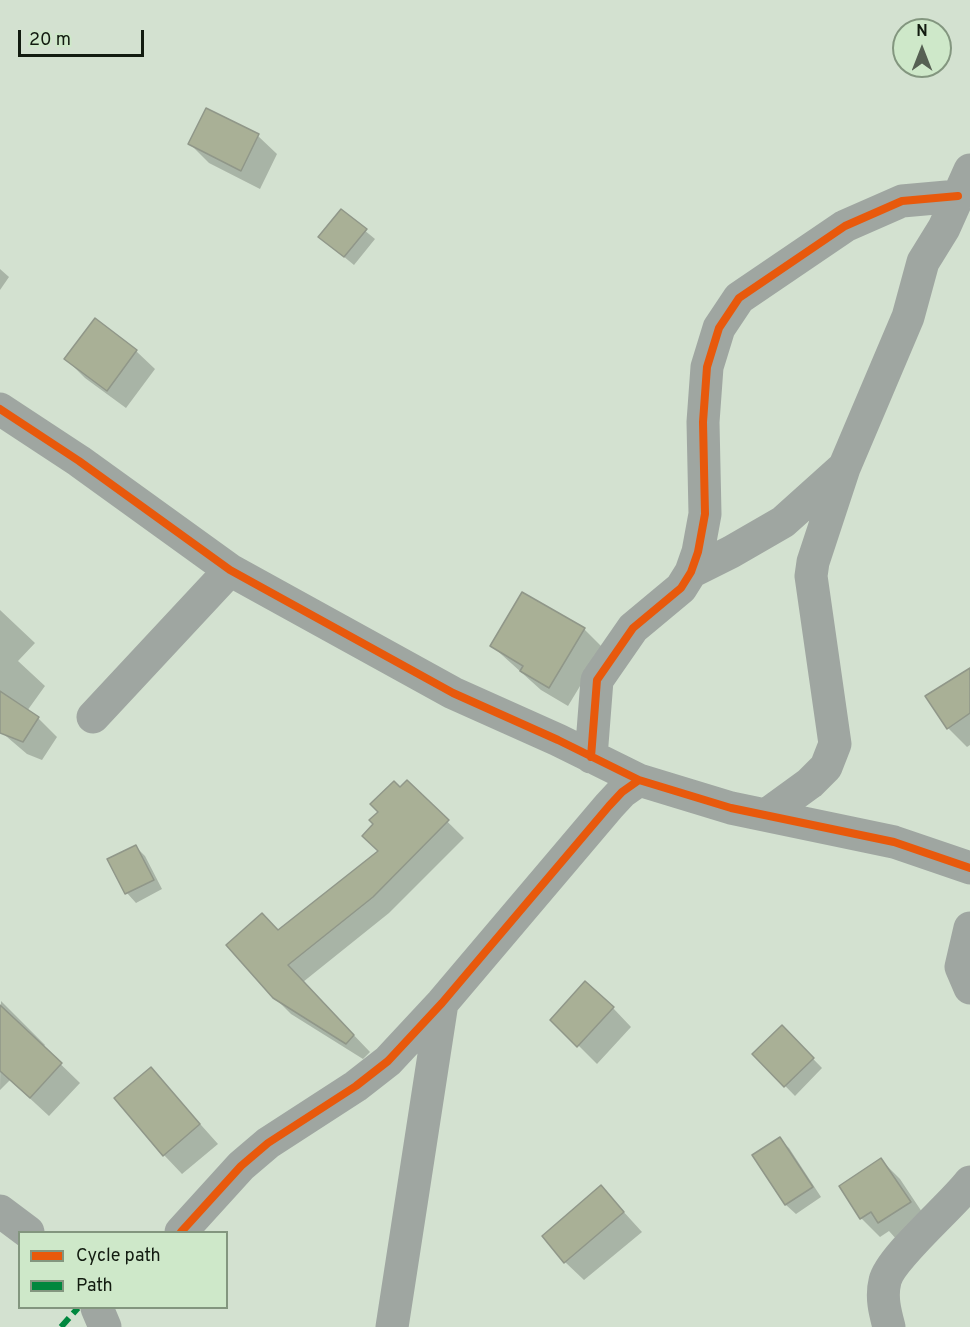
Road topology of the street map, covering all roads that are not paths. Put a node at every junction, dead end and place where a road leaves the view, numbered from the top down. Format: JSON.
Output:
{"nodes":[{"id":1,"x":964,"y":183,"type":"edge"},
{"id":2,"x":0,"y":409,"type":"edge"},
{"id":3,"x":844,"y":468,"type":"junction"},
{"id":4,"x":230,"y":570,"type":"junction"},
{"id":5,"x":691,"y":572,"type":"junction"},
{"id":6,"x":93,"y":717,"type":"dead end"},
{"id":7,"x":591,"y":757,"type":"junction"},
{"id":8,"x":639,"y":780,"type":"junction"},
{"id":9,"x":766,"y":815,"type":"junction"},
{"id":10,"x":970,"y":868,"type":"edge"},
{"id":11,"x":970,"y":928,"type":"edge"},
{"id":12,"x":970,"y":988,"type":"edge"},
{"id":13,"x":442,"y":1004,"type":"junction"},
{"id":14,"x":970,"y":1182,"type":"edge"},
{"id":15,"x":0,"y":1211,"type":"edge"},
{"id":16,"x":25,"y":1231,"type":"edge"},
{"id":17,"x":183,"y":1231,"type":"edge"},
{"id":18,"x":97,"y":1309,"type":"edge"},
{"id":19,"x":389,"y":1322,"type":"edge"},
{"id":20,"x":105,"y":1327,"type":"edge"},
{"id":21,"x":889,"y":1327,"type":"edge"}],
"edges":[{"from":1,"to":3,"type":"street"},
{"from":1,"to":5,"type":"street"},
{"from":2,"to":4,"type":"street"},
{"from":3,"to":5,"type":"street"},
{"from":3,"to":9,"type":"street"},
{"from":4,"to":6,"type":"street"},
{"from":4,"to":7,"type":"street"},
{"from":5,"to":7,"type":"street"},
{"from":7,"to":8,"type":"street"},
{"from":8,"to":9,"type":"street"},
{"from":8,"to":13,"type":"street"},
{"from":9,"to":10,"type":"street"},
{"from":11,"to":12,"type":"street"},
{"from":13,"to":17,"type":"street"},
{"from":13,"to":19,"type":"street"},
{"from":14,"to":21,"type":"street"},
{"from":15,"to":16,"type":"street"},
{"from":18,"to":20,"type":"street"}]}
